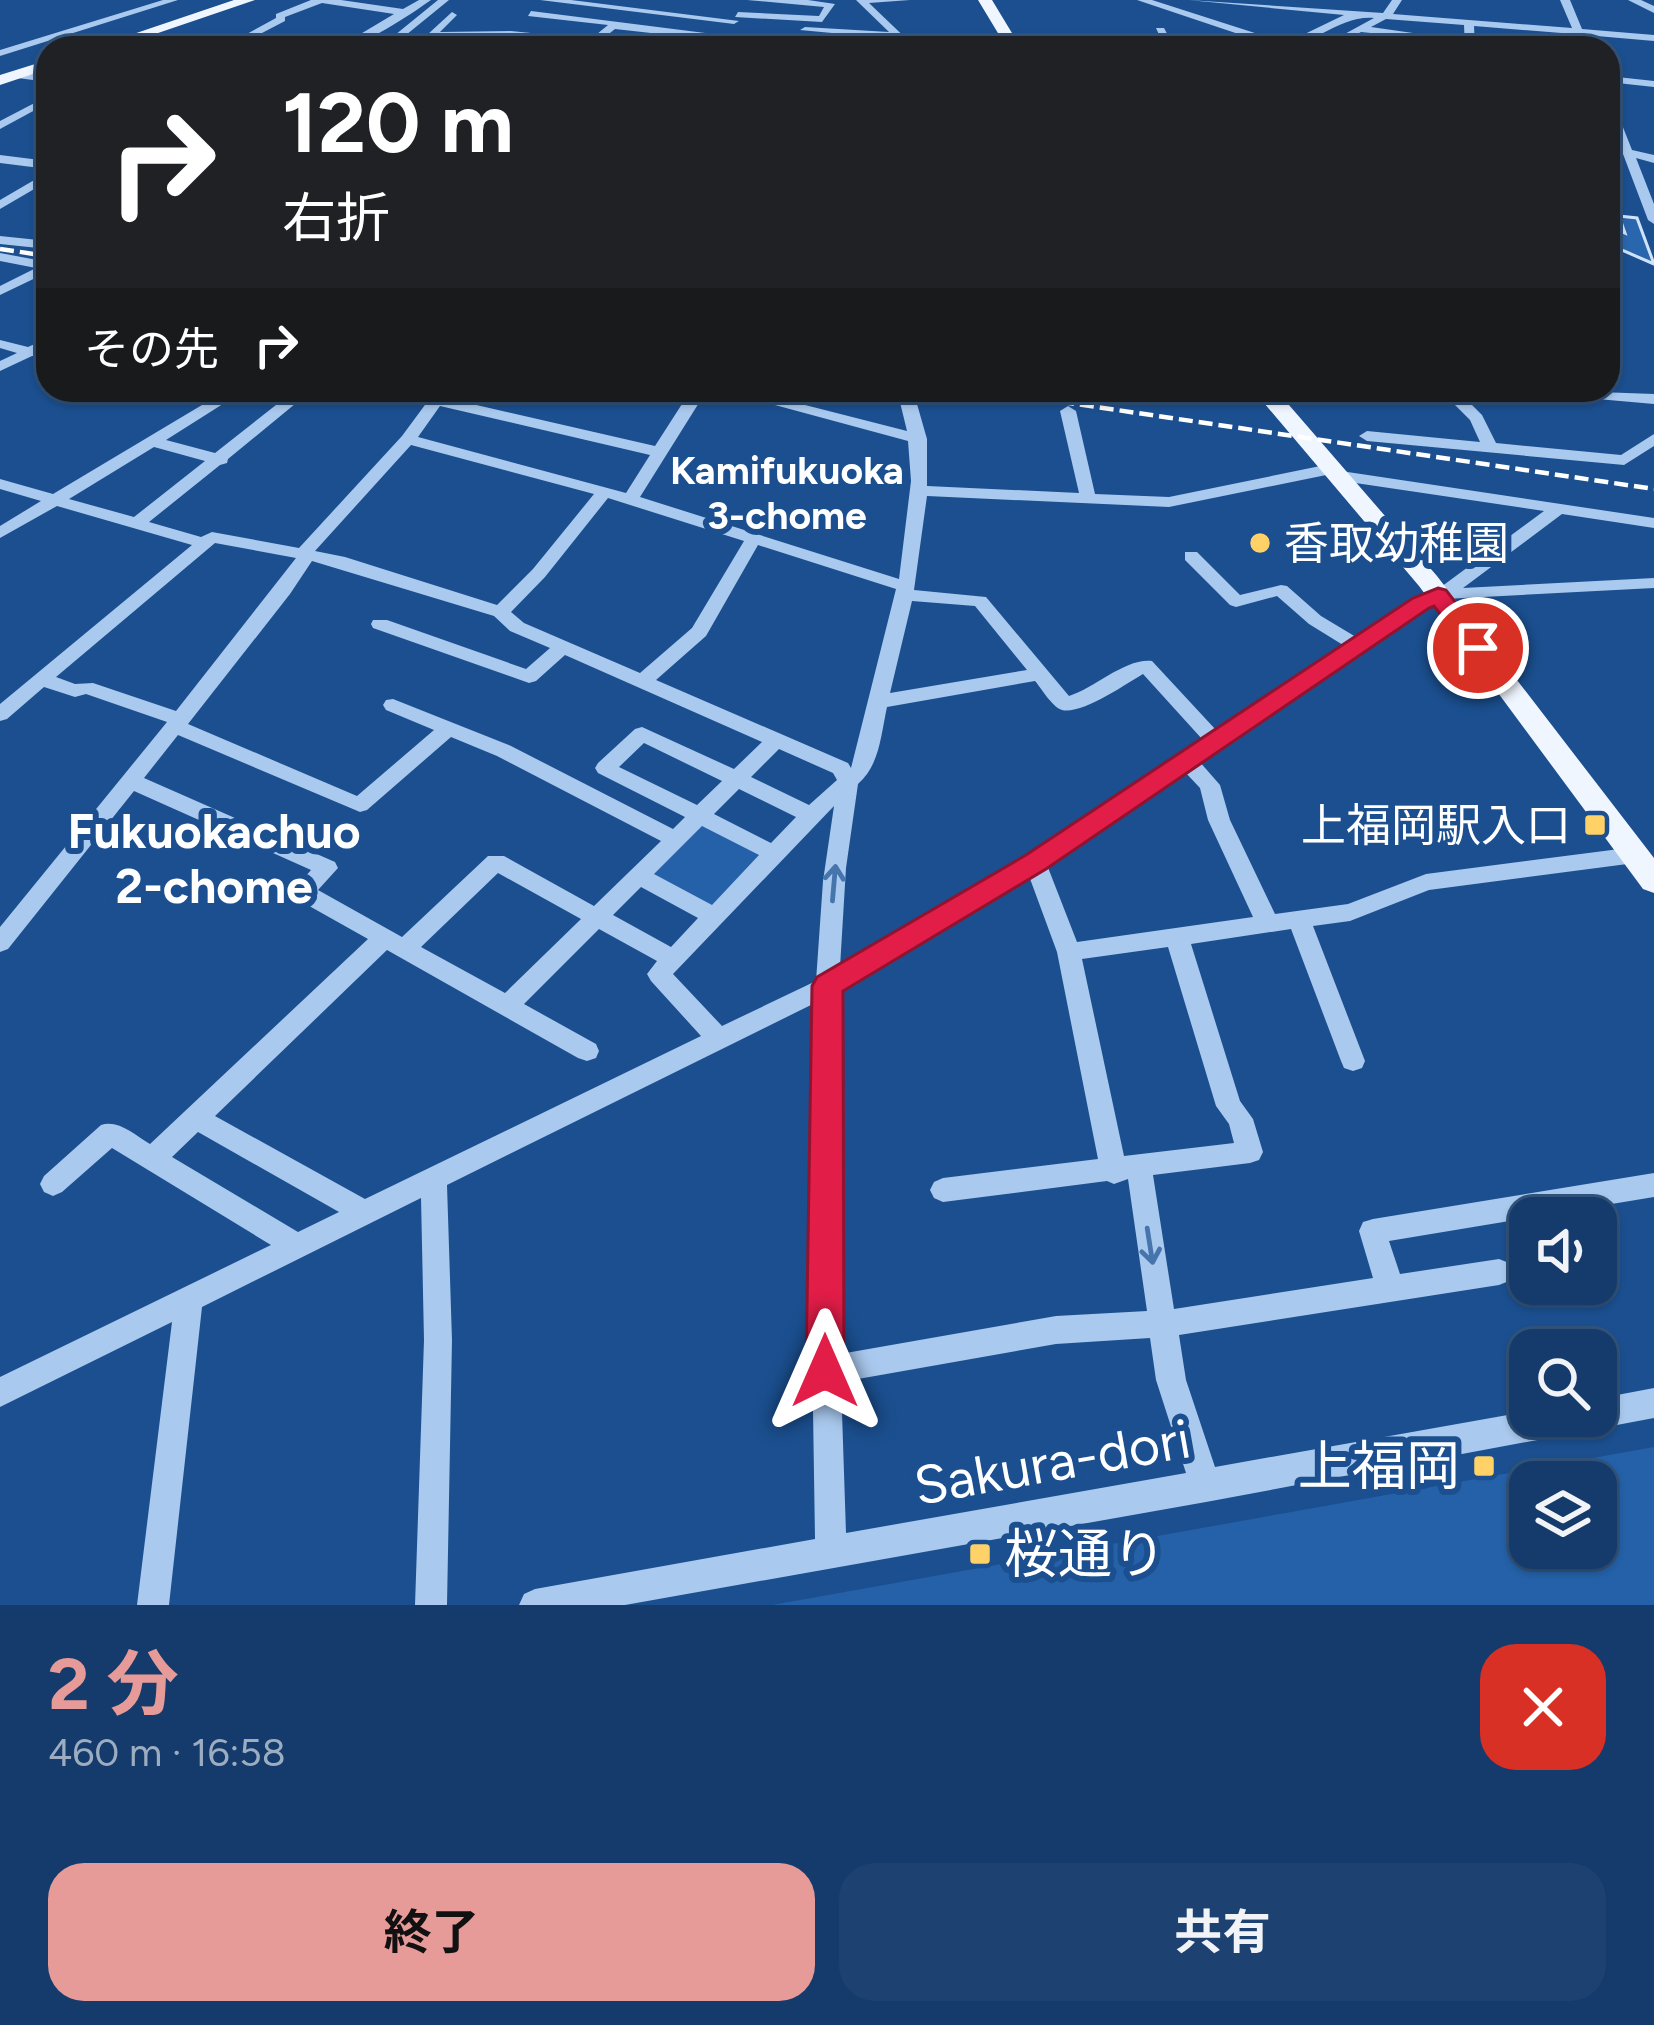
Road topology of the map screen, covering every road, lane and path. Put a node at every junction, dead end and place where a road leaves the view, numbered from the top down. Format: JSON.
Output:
{"nodes":[{"id":1,"x":173,"y":0,"type":"edge"},
{"id":2,"x":248,"y":0,"type":"edge"},
{"id":3,"x":321,"y":0,"type":"edge"},
{"id":4,"x":444,"y":0,"type":"edge"},
{"id":5,"x":551,"y":0,"type":"edge"},
{"id":6,"x":905,"y":0,"type":"edge"},
{"id":7,"x":986,"y":0,"type":"edge"},
{"id":8,"x":1142,"y":0,"type":"edge"},
{"id":9,"x":1193,"y":0,"type":"edge"},
{"id":10,"x":1363,"y":0,"type":"edge"},
{"id":11,"x":1397,"y":0,"type":"edge"},
{"id":12,"x":1565,"y":0,"type":"edge"},
{"id":13,"x":1633,"y":0,"type":"edge"},
{"id":14,"x":864,"y":2,"type":"edge"},
{"id":15,"x":1240,"y":4,"type":"junction"},
{"id":16,"x":415,"y":8,"type":"edge"},
{"id":17,"x":828,"y":8,"type":"junction"},
{"id":18,"x":1316,"y":10,"type":"junction"},
{"id":19,"x":1654,"y":10,"type":"edge"},
{"id":20,"x":741,"y":12,"type":"edge"},
{"id":21,"x":1354,"y":13,"type":"junction"},
{"id":22,"x":531,"y":14,"type":"junction"},
{"id":23,"x":431,"y":15,"type":"junction"},
{"id":24,"x":1384,"y":16,"type":"junction"},
{"id":25,"x":1196,"y":19,"type":"junction"},
{"id":26,"x":1293,"y":19,"type":"dead end"},
{"id":27,"x":109,"y":20,"type":"junction"},
{"id":28,"x":448,"y":20,"type":"dead end"},
{"id":29,"x":1429,"y":20,"type":"junction"},
{"id":30,"x":1469,"y":23,"type":"junction"},
{"id":31,"x":1508,"y":26,"type":"junction"},
{"id":32,"x":1271,"y":27,"type":"dead end"},
{"id":33,"x":610,"y":29,"type":"junction"},
{"id":34,"x":1360,"y":29,"type":"junction"},
{"id":35,"x":1556,"y":29,"type":"junction"},
{"id":36,"x":1160,"y":30,"type":"dead end"},
{"id":37,"x":148,"y":32,"type":"junction"},
{"id":38,"x":1578,"y":32,"type":"junction"},
{"id":39,"x":248,"y":34,"type":"junction"},
{"id":40,"x":511,"y":35,"type":"edge"},
{"id":41,"x":56,"y":36,"type":"edge"},
{"id":42,"x":137,"y":36,"type":"edge"},
{"id":43,"x":245,"y":36,"type":"edge"},
{"id":44,"x":258,"y":36,"type":"edge"},
{"id":45,"x":364,"y":36,"type":"edge"},
{"id":46,"x":401,"y":36,"type":"edge"},
{"id":47,"x":601,"y":36,"type":"edge"},
{"id":48,"x":668,"y":36,"type":"edge"},
{"id":49,"x":722,"y":36,"type":"edge"},
{"id":50,"x":900,"y":36,"type":"joint"},
{"id":51,"x":1006,"y":36,"type":"edge"},
{"id":52,"x":1163,"y":36,"type":"edge"},
{"id":53,"x":1241,"y":36,"type":"edge"},
{"id":54,"x":1263,"y":36,"type":"edge"},
{"id":55,"x":1309,"y":36,"type":"edge"},
{"id":56,"x":1347,"y":36,"type":"edge"},
{"id":57,"x":1397,"y":36,"type":"edge"},
{"id":58,"x":1428,"y":36,"type":"edge"},
{"id":59,"x":1470,"y":36,"type":"edge"},
{"id":60,"x":1510,"y":36,"type":"edge"},
{"id":61,"x":1557,"y":36,"type":"edge"},
{"id":62,"x":1580,"y":36,"type":"edge"},
{"id":63,"x":1654,"y":38,"type":"edge"},
{"id":64,"x":36,"y":42,"type":"edge"},
{"id":65,"x":0,"y":53,"type":"edge"},
{"id":66,"x":36,"y":67,"type":"edge"},
{"id":67,"x":5,"y":73,"type":"edge"},
{"id":68,"x":36,"y":77,"type":"edge"},
{"id":69,"x":1620,"y":80,"type":"edge"},
{"id":70,"x":1654,"y":84,"type":"edge"},
{"id":71,"x":36,"y":106,"type":"edge"},
{"id":72,"x":0,"y":126,"type":"edge"},
{"id":73,"x":1620,"y":135,"type":"edge"},
{"id":74,"x":1620,"y":150,"type":"edge"},
{"id":75,"x":1627,"y":152,"type":"junction"},
{"id":76,"x":0,"y":159,"type":"edge"},
{"id":77,"x":1654,"y":159,"type":"edge"},
{"id":78,"x":36,"y":164,"type":"edge"},
{"id":79,"x":36,"y":183,"type":"edge"},
{"id":80,"x":0,"y":205,"type":"edge"},
{"id":81,"x":1652,"y":211,"type":"edge"},
{"id":82,"x":0,"y":240,"type":"edge"},
{"id":83,"x":36,"y":244,"type":"edge"},
{"id":84,"x":0,"y":257,"type":"edge"},
{"id":85,"x":36,"y":263,"type":"edge"},
{"id":86,"x":36,"y":267,"type":"edge"},
{"id":87,"x":36,"y":269,"type":"edge"},
{"id":88,"x":0,"y":280,"type":"edge"},
{"id":89,"x":0,"y":291,"type":"edge"},
{"id":90,"x":0,"y":344,"type":"edge"},
{"id":91,"x":36,"y":348,"type":"edge"},
{"id":92,"x":29,"y":352,"type":"junction"},
{"id":93,"x":36,"y":353,"type":"edge"},
{"id":94,"x":0,"y":367,"type":"edge"},
{"id":95,"x":1620,"y":389,"type":"edge"},
{"id":96,"x":1620,"y":397,"type":"edge"},
{"id":97,"x":1634,"y":398,"type":"junction"},
{"id":98,"x":216,"y":402,"type":"edge"},
{"id":99,"x":290,"y":402,"type":"edge"},
{"id":100,"x":436,"y":402,"type":"edge"},
{"id":101,"x":468,"y":402,"type":"edge"},
{"id":102,"x":691,"y":402,"type":"edge"},
{"id":103,"x":775,"y":402,"type":"edge"},
{"id":104,"x":908,"y":402,"type":"edge"},
{"id":105,"x":1275,"y":402,"type":"edge"},
{"id":106,"x":1460,"y":402,"type":"edge"},
{"id":107,"x":1654,"y":404,"type":"edge"},
{"id":108,"x":1068,"y":411,"type":"dead end"},
{"id":109,"x":1367,"y":436,"type":"dead end"},
{"id":110,"x":919,"y":439,"type":"junction"},
{"id":111,"x":1654,"y":439,"type":"edge"},
{"id":112,"x":408,"y":440,"type":"junction"},
{"id":113,"x":152,"y":441,"type":"junction"},
{"id":114,"x":1491,"y":448,"type":"junction"},
{"id":115,"x":660,"y":452,"type":"junction"},
{"id":116,"x":221,"y":460,"type":"junction"},
{"id":117,"x":1338,"y":472,"type":"junction"},
{"id":118,"x":0,"y":484,"type":"edge"},
{"id":119,"x":922,"y":491,"type":"junction"},
{"id":120,"x":604,"y":492,"type":"junction"},
{"id":121,"x":1088,"y":498,"type":"junction"},
{"id":122,"x":55,"y":500,"type":"junction"},
{"id":123,"x":630,"y":500,"type":"junction"},
{"id":124,"x":1558,"y":509,"type":"junction"},
{"id":125,"x":1654,"y":523,"type":"edge"},
{"id":126,"x":136,"y":524,"type":"junction"},
{"id":127,"x":0,"y":532,"type":"edge"},
{"id":128,"x":754,"y":538,"type":"junction"},
{"id":129,"x":203,"y":543,"type":"junction"},
{"id":130,"x":306,"y":553,"type":"junction"},
{"id":131,"x":1191,"y":556,"type":"dead end"},
{"id":132,"x":1654,"y":583,"type":"edge"},
{"id":133,"x":904,"y":590,"type":"junction"},
{"id":134,"x":1438,"y":595,"type":"junction"},
{"id":135,"x":500,"y":612,"type":"junction"},
{"id":136,"x":380,"y":624,"type":"dead end"},
{"id":137,"x":1356,"y":645,"type":"junction"},
{"id":138,"x":563,"y":647,"type":"junction"},
{"id":139,"x":1039,"y":674,"type":"junction"},
{"id":140,"x":41,"y":679,"type":"junction"},
{"id":141,"x":643,"y":681,"type":"junction"},
{"id":142,"x":876,"y":702,"type":"junction"},
{"id":143,"x":393,"y":705,"type":"dead end"},
{"id":144,"x":0,"y":713,"type":"edge"},
{"id":145,"x":177,"y":723,"type":"junction"},
{"id":146,"x":448,"y":728,"type":"junction"},
{"id":147,"x":776,"y":740,"type":"junction"},
{"id":148,"x":1214,"y":740,"type":"junction"},
{"id":149,"x":1185,"y":760,"type":"junction"},
{"id":150,"x":736,"y":779,"type":"junction"},
{"id":151,"x":848,"y":781,"type":"junction"},
{"id":152,"x":131,"y":782,"type":"junction"},
{"id":153,"x":811,"y":815,"type":"junction"},
{"id":154,"x":699,"y":816,"type":"junction"},
{"id":155,"x":675,"y":839,"type":"junction"},
{"id":156,"x":773,"y":853,"type":"junction"},
{"id":157,"x":1036,"y":862,"type":"junction"},
{"id":158,"x":1644,"y":868,"type":"edge"},
{"id":159,"x":638,"y":876,"type":"junction"},
{"id":160,"x":714,"y":916,"type":"junction"},
{"id":161,"x":596,"y":918,"type":"junction"},
{"id":162,"x":1299,"y":920,"type":"junction"},
{"id":163,"x":1268,"y":924,"type":"junction"},
{"id":164,"x":1178,"y":937,"type":"junction"},
{"id":165,"x":395,"y":943,"type":"junction"},
{"id":166,"x":0,"y":944,"type":"edge"},
{"id":167,"x":1069,"y":952,"type":"junction"},
{"id":168,"x":673,"y":958,"type":"junction"},
{"id":169,"x":827,"y":986,"type":"junction"},
{"id":170,"x":507,"y":1006,"type":"junction"},
{"id":171,"x":717,"y":1037,"type":"junction"},
{"id":172,"x":587,"y":1051,"type":"dead end"},
{"id":173,"x":1353,"y":1061,"type":"dead end"},
{"id":174,"x":196,"y":1118,"type":"junction"},
{"id":175,"x":153,"y":1158,"type":"junction"},
{"id":176,"x":1126,"y":1170,"type":"junction"},
{"id":177,"x":434,"y":1178,"type":"junction"},
{"id":178,"x":52,"y":1184,"type":"dead end"},
{"id":179,"x":1654,"y":1185,"type":"edge"},
{"id":180,"x":943,"y":1190,"type":"dead end"},
{"id":181,"x":363,"y":1212,"type":"junction"},
{"id":182,"x":296,"y":1246,"type":"junction"},
{"id":183,"x":1499,"y":1272,"type":"dead end"},
{"id":184,"x":1390,"y":1289,"type":"junction"},
{"id":185,"x":189,"y":1300,"type":"junction"},
{"id":186,"x":1164,"y":1324,"type":"junction"},
{"id":187,"x":825,"y":1371,"type":"junction"},
{"id":188,"x":0,"y":1392,"type":"edge"},
{"id":189,"x":1654,"y":1403,"type":"edge"},
{"id":190,"x":1617,"y":1410,"type":"edge"},
{"id":191,"x":1509,"y":1431,"type":"edge"},
{"id":192,"x":1206,"y":1487,"type":"junction"},
{"id":193,"x":831,"y":1553,"type":"junction"},
{"id":194,"x":153,"y":1605,"type":"edge"},
{"id":195,"x":430,"y":1605,"type":"edge"},
{"id":196,"x":535,"y":1605,"type":"edge"}],
"edges":[{"from":1,"to":27,"type":"street"},
{"from":2,"to":37,"type":"main road"},
{"from":3,"to":16,"type":"street"},
{"from":3,"to":39,"type":"street"},
{"from":4,"to":23,"type":"street"},
{"from":5,"to":20,"type":"street"},
{"from":5,"to":22,"type":"street"},
{"from":6,"to":14,"type":"street"},
{"from":7,"to":51,"type":"main road"},
{"from":8,"to":25,"type":"street"},
{"from":9,"to":15,"type":"street"},
{"from":10,"to":21,"type":"street"},
{"from":11,"to":24,"type":"street"},
{"from":12,"to":38,"type":"street"},
{"from":13,"to":19,"type":"street"},
{"from":14,"to":17,"type":"street"},
{"from":14,"to":50,"type":"street"},
{"from":15,"to":18,"type":"street"},
{"from":15,"to":25,"type":"street"},
{"from":16,"to":23,"type":"street"},
{"from":16,"to":45,"type":"street"},
{"from":17,"to":20,"type":"street"},
{"from":17,"to":20,"type":"street"},
{"from":18,"to":21,"type":"street"},
{"from":18,"to":26,"type":"street"},
{"from":20,"to":49,"type":"street"},
{"from":20,"to":50,"type":"street"},
{"from":21,"to":24,"type":"street"},
{"from":21,"to":55,"type":"street"},
{"from":22,"to":33,"type":"street"},
{"from":22,"to":40,"type":"street"},
{"from":23,"to":46,"type":"street"},
{"from":24,"to":29,"type":"street"},
{"from":24,"to":34,"type":"street"},
{"from":25,"to":53,"type":"street"},
{"from":27,"to":37,"type":"street"},
{"from":27,"to":41,"type":"street"},
{"from":28,"to":40,"type":"street"},
{"from":29,"to":30,"type":"street"},
{"from":29,"to":58,"type":"street"},
{"from":30,"to":31,"type":"street"},
{"from":30,"to":59,"type":"street"},
{"from":31,"to":35,"type":"street"},
{"from":31,"to":60,"type":"street"},
{"from":32,"to":54,"type":"street"},
{"from":33,"to":40,"type":"street"},
{"from":33,"to":47,"type":"street"},
{"from":33,"to":48,"type":"street"},
{"from":34,"to":56,"type":"street"},
{"from":34,"to":57,"type":"street"},
{"from":35,"to":38,"type":"street"},
{"from":35,"to":61,"type":"street"},
{"from":36,"to":52,"type":"street"},
{"from":37,"to":42,"type":"main road"},
{"from":38,"to":62,"type":"street"},
{"from":38,"to":63,"type":"street"},
{"from":39,"to":43,"type":"street"},
{"from":39,"to":44,"type":"street"},
{"from":64,"to":65,"type":"street"},
{"from":66,"to":67,"type":"main road"},
{"from":67,"to":68,"type":"street"},
{"from":69,"to":70,"type":"street"},
{"from":71,"to":72,"type":"street"},
{"from":73,"to":75,"type":"street"},
{"from":74,"to":75,"type":"street"},
{"from":75,"to":77,"type":"street"},
{"from":75,"to":81,"type":"street"},
{"from":76,"to":78,"type":"street"},
{"from":79,"to":80,"type":"street"},
{"from":82,"to":83,"type":"street"},
{"from":84,"to":85,"type":"street"},
{"from":86,"to":88,"type":"street"},
{"from":87,"to":89,"type":"street"},
{"from":90,"to":92,"type":"street"},
{"from":91,"to":92,"type":"street"},
{"from":92,"to":93,"type":"street"},
{"from":92,"to":94,"type":"street"},
{"from":95,"to":97,"type":"street"},
{"from":96,"to":97,"type":"street"},
{"from":97,"to":107,"type":"street"},
{"from":98,"to":113,"type":"street"},
{"from":99,"to":116,"type":"street"},
{"from":100,"to":112,"type":"street"},
{"from":101,"to":115,"type":"street"},
{"from":102,"to":115,"type":"street"},
{"from":103,"to":110,"type":"street"},
{"from":104,"to":110,"type":"street"},
{"from":105,"to":117,"type":"main road"},
{"from":106,"to":114,"type":"street"},
{"from":108,"to":121,"type":"street"},
{"from":109,"to":114,"type":"street"},
{"from":110,"to":119,"type":"street"},
{"from":111,"to":114,"type":"street"},
{"from":112,"to":120,"type":"street"},
{"from":112,"to":130,"type":"street"},
{"from":113,"to":116,"type":"street"},
{"from":113,"to":122,"type":"street"},
{"from":115,"to":123,"type":"street"},
{"from":116,"to":126,"type":"street"},
{"from":117,"to":121,"type":"street"},
{"from":117,"to":124,"type":"street"},
{"from":117,"to":134,"type":"main road"},
{"from":118,"to":122,"type":"street"},
{"from":119,"to":121,"type":"street"},
{"from":119,"to":133,"type":"street"},
{"from":120,"to":123,"type":"street"},
{"from":120,"to":135,"type":"street"},
{"from":122,"to":126,"type":"street"},
{"from":122,"to":127,"type":"street"},
{"from":123,"to":128,"type":"street"},
{"from":124,"to":125,"type":"street"},
{"from":124,"to":134,"type":"street"},
{"from":126,"to":129,"type":"street"},
{"from":128,"to":133,"type":"street"},
{"from":128,"to":141,"type":"street"},
{"from":129,"to":130,"type":"street"},
{"from":129,"to":140,"type":"street"},
{"from":130,"to":135,"type":"street"},
{"from":130,"to":145,"type":"street"},
{"from":131,"to":137,"type":"street"},
{"from":132,"to":134,"type":"street"},
{"from":133,"to":139,"type":"street"},
{"from":133,"to":142,"type":"street"},
{"from":134,"to":137,"type":"street"},
{"from":134,"to":158,"type":"main road"},
{"from":135,"to":138,"type":"street"},
{"from":136,"to":138,"type":"street"},
{"from":137,"to":148,"type":"street"},
{"from":138,"to":141,"type":"street"},
{"from":139,"to":142,"type":"street"},
{"from":139,"to":148,"type":"street"},
{"from":140,"to":144,"type":"street"},
{"from":140,"to":145,"type":"street"},
{"from":141,"to":147,"type":"street"},
{"from":142,"to":151,"type":"street"},
{"from":143,"to":146,"type":"street"},
{"from":145,"to":146,"type":"street"},
{"from":145,"to":152,"type":"street"},
{"from":146,"to":155,"type":"street"},
{"from":147,"to":150,"type":"street"},
{"from":147,"to":151,"type":"street"},
{"from":148,"to":149,"type":"street"},
{"from":149,"to":157,"type":"street"},
{"from":149,"to":163,"type":"street"},
{"from":150,"to":153,"type":"street"},
{"from":150,"to":154,"type":"street"},
{"from":150,"to":154,"type":"street"},
{"from":151,"to":153,"type":"street"},
{"from":169,"to":151,"type":"street","one_way":true},
{"from":152,"to":165,"type":"street"},
{"from":152,"to":166,"type":"street"},
{"from":153,"to":156,"type":"street"},
{"from":154,"to":155,"type":"street"},
{"from":154,"to":156,"type":"street"},
{"from":155,"to":159,"type":"street"},
{"from":156,"to":160,"type":"street"},
{"from":157,"to":167,"type":"street"},
{"from":157,"to":169,"type":"street"},
{"from":158,"to":162,"type":"street"},
{"from":159,"to":160,"type":"street"},
{"from":159,"to":161,"type":"street"},
{"from":160,"to":168,"type":"street"},
{"from":161,"to":165,"type":"street"},
{"from":161,"to":168,"type":"street"},
{"from":161,"to":170,"type":"street"},
{"from":162,"to":163,"type":"street"},
{"from":162,"to":173,"type":"street"},
{"from":163,"to":164,"type":"street"},
{"from":164,"to":167,"type":"street"},
{"from":164,"to":176,"type":"street"},
{"from":165,"to":170,"type":"street"},
{"from":165,"to":174,"type":"street"},
{"from":167,"to":176,"type":"street"},
{"from":168,"to":171,"type":"street"},
{"from":169,"to":171,"type":"street"},
{"from":169,"to":187,"type":"street"},
{"from":170,"to":172,"type":"street"},
{"from":171,"to":177,"type":"street"},
{"from":174,"to":175,"type":"street"},
{"from":174,"to":181,"type":"street"},
{"from":175,"to":178,"type":"street"},
{"from":175,"to":182,"type":"street"},
{"from":176,"to":180,"type":"street"},
{"from":176,"to":186,"type":"street","one_way":true},
{"from":177,"to":181,"type":"street"},
{"from":177,"to":195,"type":"street"},
{"from":179,"to":184,"type":"street"},
{"from":181,"to":182,"type":"street"},
{"from":182,"to":185,"type":"street"},
{"from":183,"to":184,"type":"street"},
{"from":184,"to":186,"type":"street"},
{"from":185,"to":188,"type":"street"},
{"from":185,"to":194,"type":"street"},
{"from":186,"to":187,"type":"street"},
{"from":186,"to":192,"type":"street"},
{"from":187,"to":193,"type":"street"},
{"from":189,"to":190,"type":"street"},
{"from":191,"to":192,"type":"street","name":"Sakura-dori"},
{"from":192,"to":193,"type":"street","name":"Sakura-dori"},
{"from":193,"to":196,"type":"street","name":"Sakura-dori"}]}
